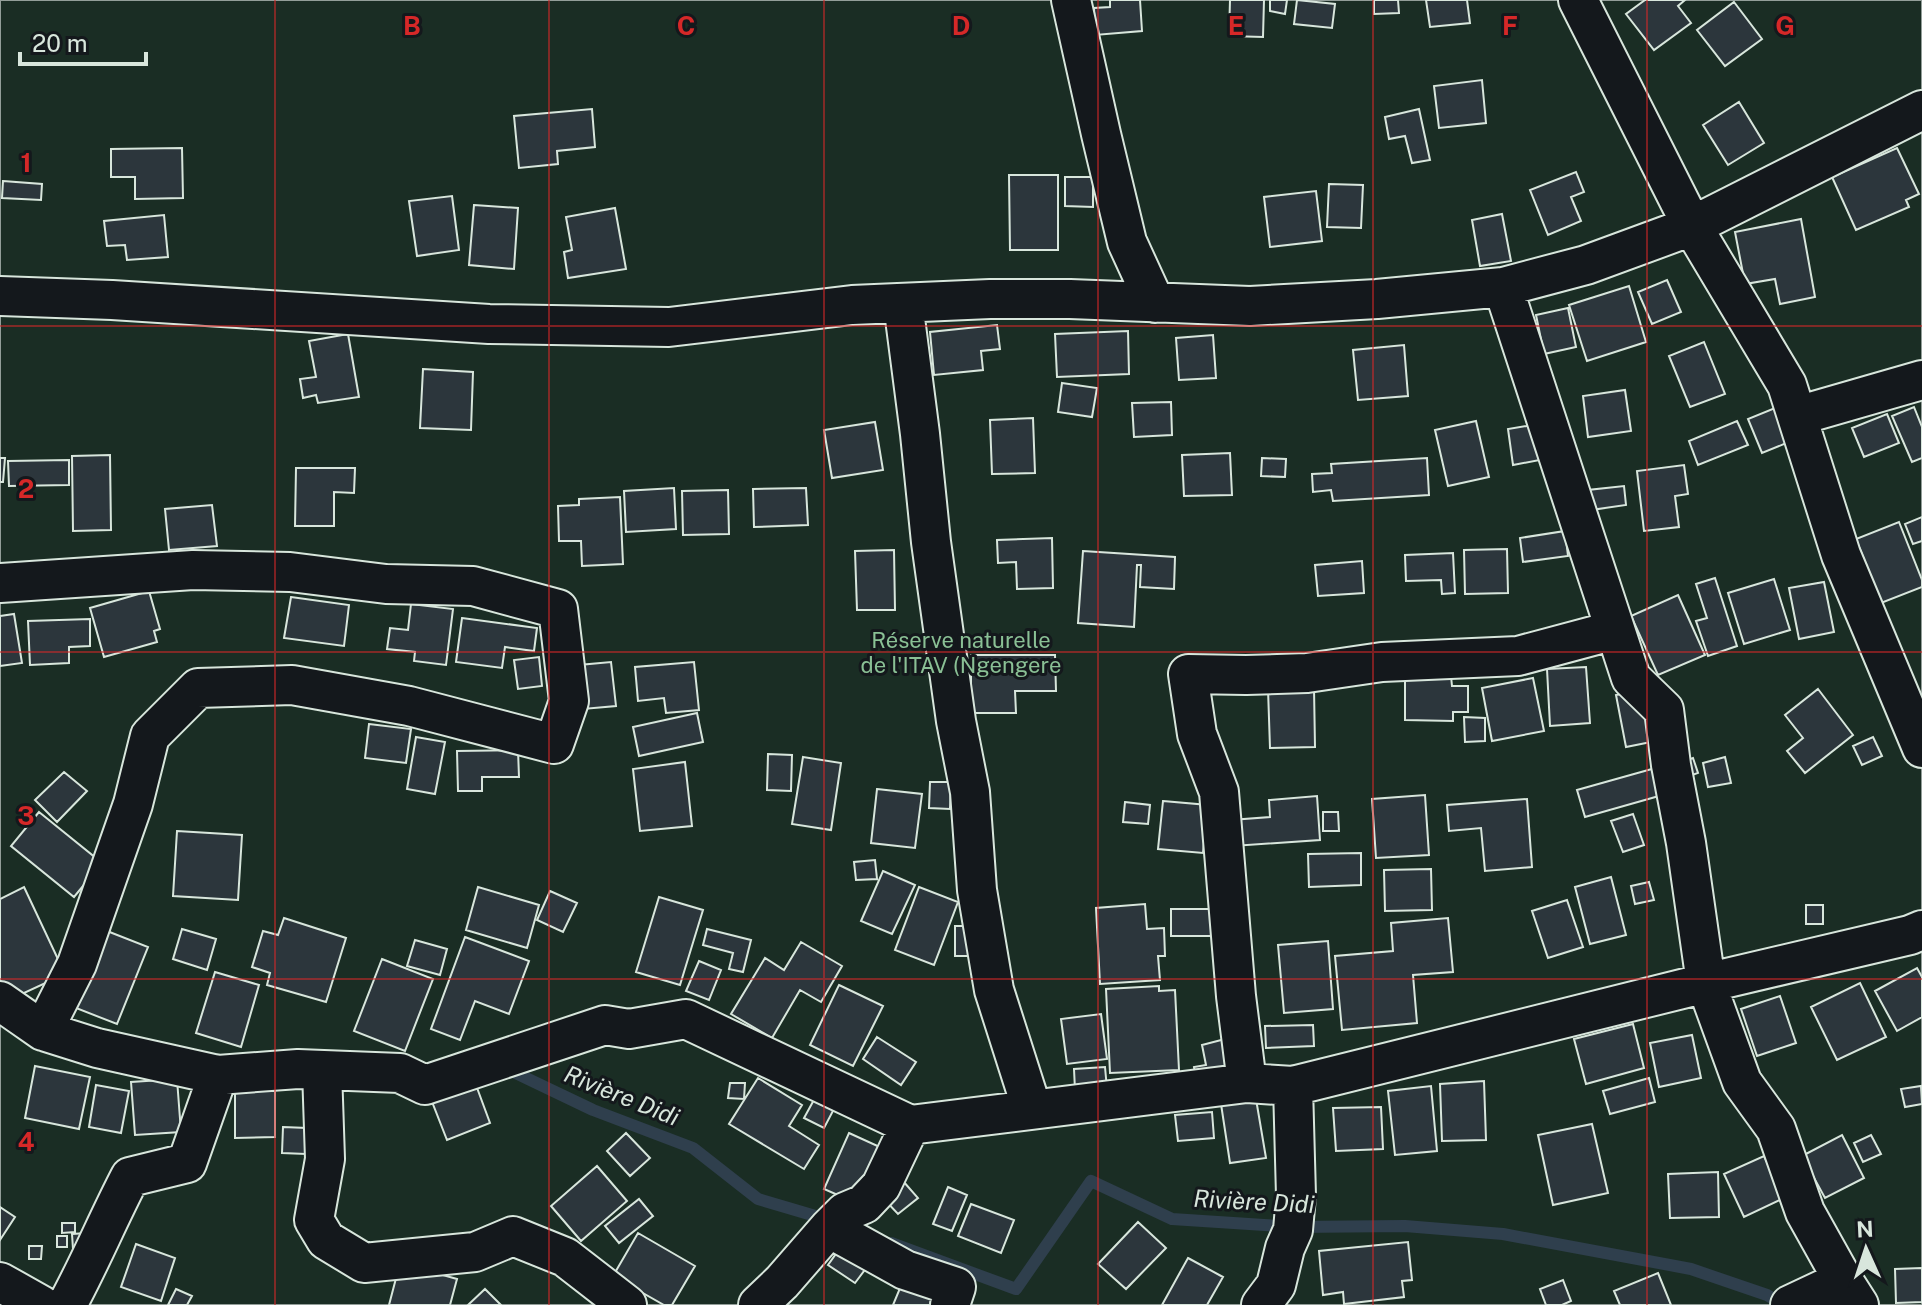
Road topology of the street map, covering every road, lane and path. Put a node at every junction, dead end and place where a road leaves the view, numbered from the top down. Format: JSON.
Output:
{"nodes":[{"id":1,"x":1071,"y":0,"type":"edge"},
{"id":2,"x":1578,"y":0,"type":"edge"},
{"id":3,"x":1922,"y":110,"type":"edge"},
{"id":4,"x":1692,"y":226,"type":"junction"},
{"id":5,"x":1503,"y":287,"type":"junction"},
{"id":6,"x":0,"y":296,"type":"edge"},
{"id":7,"x":903,"y":303,"type":"junction"},
{"id":8,"x":1155,"y":303,"type":"junction"},
{"id":9,"x":1922,"y":380,"type":"edge"},
{"id":10,"x":1797,"y":416,"type":"junction"},
{"id":11,"x":0,"y":583,"type":"edge"},
{"id":12,"x":1615,"y":630,"type":"junction"},
{"id":13,"x":1922,"y":748,"type":"edge"},
{"id":14,"x":1922,"y":930,"type":"edge"},
{"id":15,"x":1706,"y":983,"type":"junction"},
{"id":16,"x":0,"y":1001,"type":"edge"},
{"id":17,"x":43,"y":1031,"type":"junction"},
{"id":18,"x":322,"y":1070,"type":"junction"},
{"id":19,"x":218,"y":1075,"type":"junction"},
{"id":20,"x":1247,"y":1083,"type":"junction"},
{"id":21,"x":1293,"y":1086,"type":"junction"},
{"id":22,"x":1032,"y":1109,"type":"junction"},
{"id":23,"x":910,"y":1125,"type":"junction"},
{"id":24,"x":837,"y":1220,"type":"junction"},
{"id":25,"x":0,"y":1282,"type":"edge"},
{"id":26,"x":1851,"y":1293,"type":"edge"},
{"id":27,"x":1275,"y":1298,"type":"edge"},
{"id":28,"x":1797,"y":1302,"type":"edge"},
{"id":29,"x":41,"y":1305,"type":"edge"},
{"id":30,"x":67,"y":1305,"type":"edge"},
{"id":31,"x":627,"y":1305,"type":"edge"},
{"id":32,"x":758,"y":1305,"type":"edge"},
{"id":33,"x":950,"y":1305,"type":"edge"}],
"edges":[{"from":1,"to":8,"type":"street"},
{"from":2,"to":4,"type":"street"},
{"from":3,"to":4,"type":"street"},
{"from":4,"to":5,"type":"street"},
{"from":4,"to":10,"type":"street"},
{"from":5,"to":8,"type":"street"},
{"from":5,"to":12,"type":"street"},
{"from":6,"to":7,"type":"street"},
{"from":7,"to":8,"type":"street"},
{"from":7,"to":22,"type":"street"},
{"from":9,"to":10,"type":"street"},
{"from":10,"to":13,"type":"street"},
{"from":11,"to":17,"type":"street"},
{"from":12,"to":15,"type":"street"},
{"from":12,"to":20,"type":"street"},
{"from":14,"to":15,"type":"street"},
{"from":15,"to":21,"type":"street"},
{"from":15,"to":26,"type":"street"},
{"from":16,"to":17,"type":"street"},
{"from":17,"to":19,"type":"street"},
{"from":18,"to":19,"type":"street"},
{"from":18,"to":23,"type":"street"},
{"from":18,"to":31,"type":"street"},
{"from":19,"to":30,"type":"street"},
{"from":20,"to":21,"type":"street"},
{"from":20,"to":22,"type":"street"},
{"from":21,"to":27,"type":"street"},
{"from":22,"to":23,"type":"street"},
{"from":23,"to":24,"type":"street"},
{"from":24,"to":32,"type":"street"},
{"from":24,"to":33,"type":"street"},
{"from":25,"to":29,"type":"street"},
{"from":26,"to":28,"type":"street"}]}
